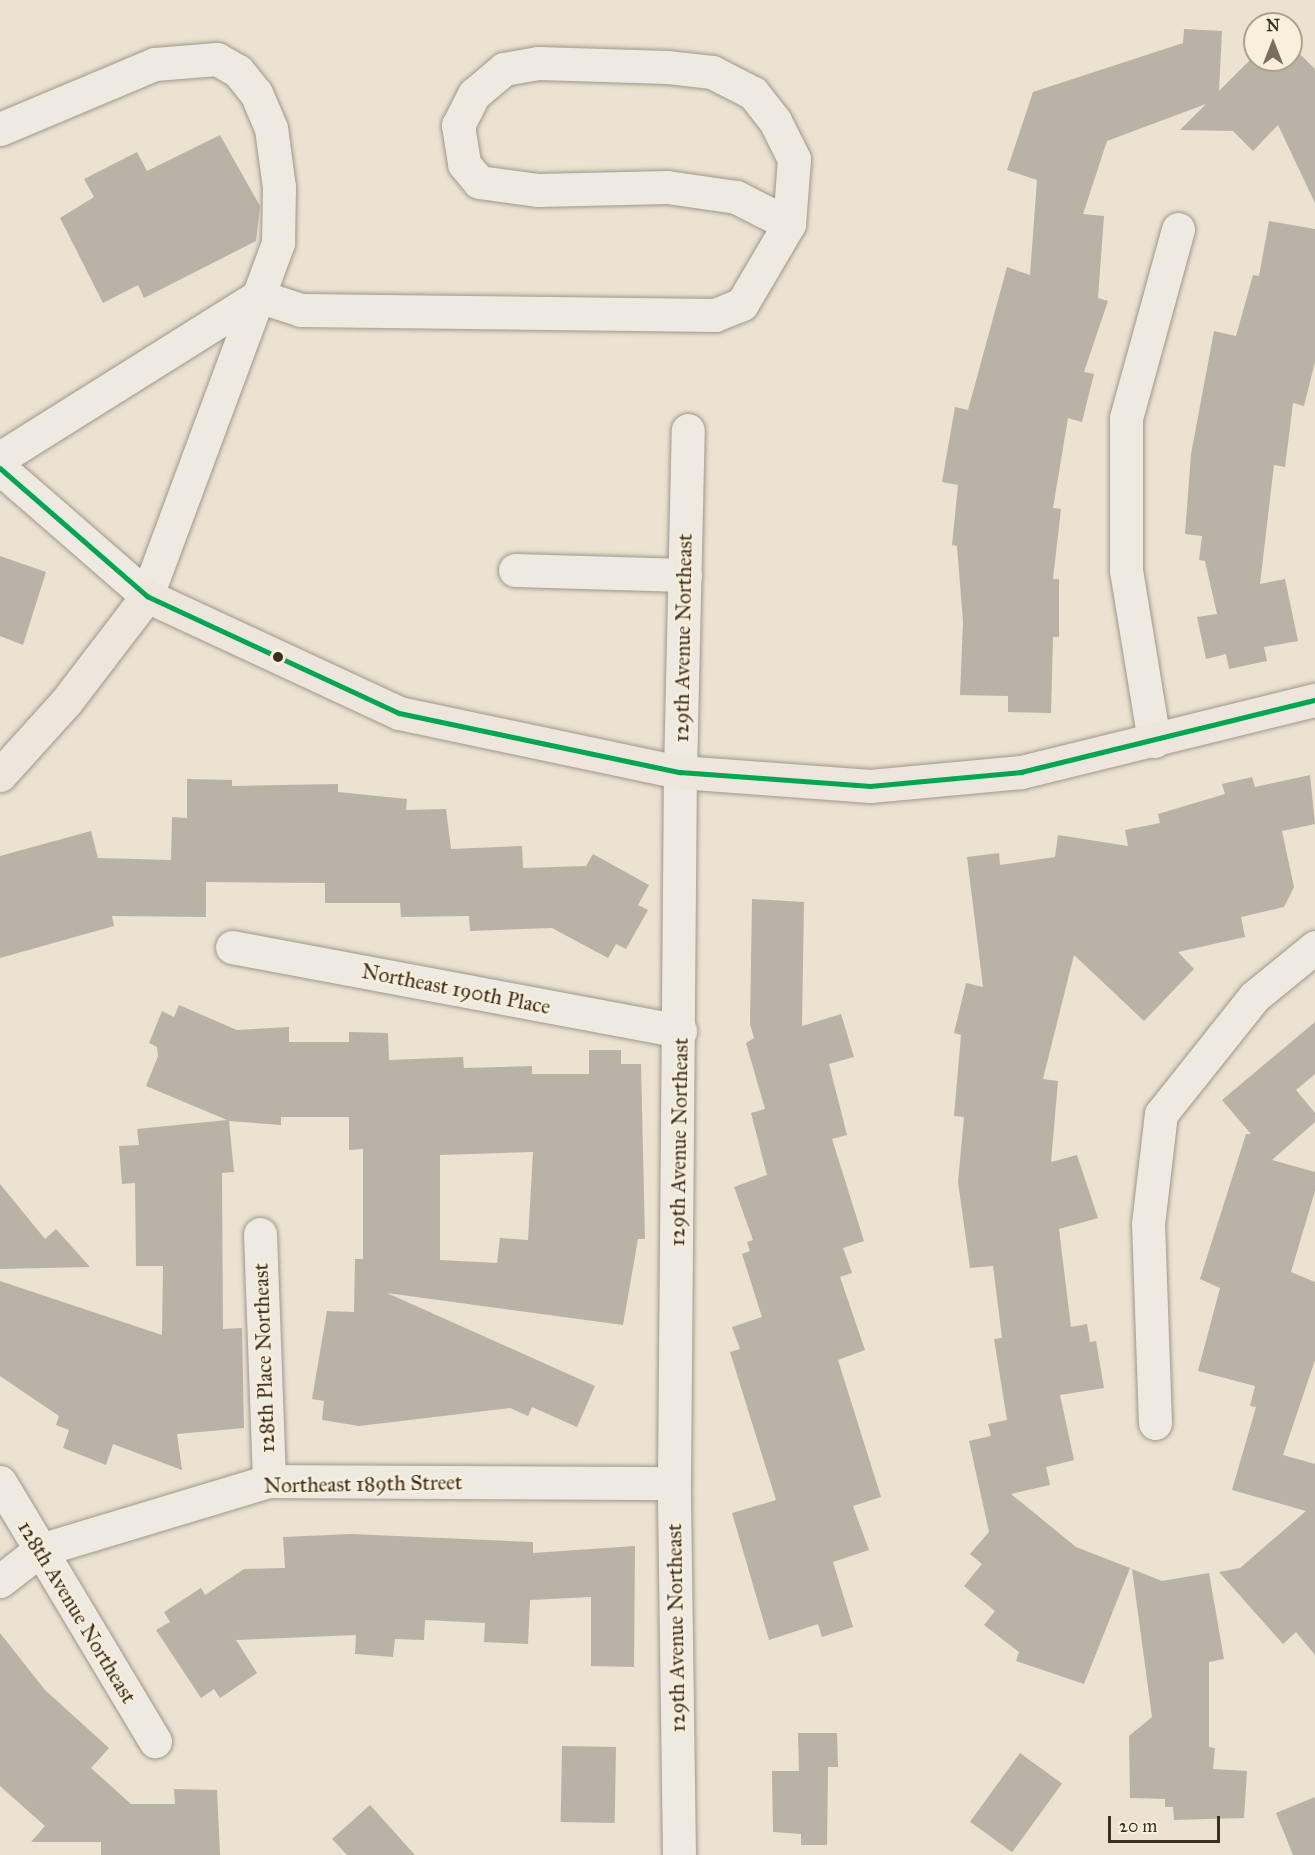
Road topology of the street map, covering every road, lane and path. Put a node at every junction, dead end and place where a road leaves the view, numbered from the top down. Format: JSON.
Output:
{"nodes":[{"id":1,"x":0,"y":129,"type":"edge"},
{"id":2,"x":789,"y":224,"type":"junction"},
{"id":3,"x":1178,"y":230,"type":"dead end"},
{"id":4,"x":258,"y":296,"type":"junction"},
{"id":5,"x":688,"y":430,"type":"dead end"},
{"id":6,"x":0,"y":458,"type":"edge"},
{"id":7,"x":0,"y":468,"type":"edge"},
{"id":8,"x":515,"y":570,"type":"dead end"},
{"id":9,"x":685,"y":575,"type":"junction"},
{"id":10,"x":147,"y":596,"type":"junction"},
{"id":11,"x":1312,"y":707,"type":"edge"},
{"id":12,"x":1154,"y":741,"type":"junction"},
{"id":13,"x":680,"y":772,"type":"junction"},
{"id":14,"x":0,"y":775,"type":"edge"},
{"id":15,"x":1315,"y":947,"type":"edge"},
{"id":16,"x":232,"y":948,"type":"dead end"},
{"id":17,"x":680,"y":1031,"type":"junction"},
{"id":18,"x":260,"y":1234,"type":"dead end"},
{"id":19,"x":1155,"y":1423,"type":"dead end"},
{"id":20,"x":269,"y":1481,"type":"junction"},
{"id":21,"x":0,"y":1482,"type":"edge"},
{"id":22,"x":674,"y":1483,"type":"junction"},
{"id":23,"x":40,"y":1550,"type":"junction"},
{"id":24,"x":0,"y":1581,"type":"edge"},
{"id":25,"x":155,"y":1741,"type":"dead end"},
{"id":26,"x":679,"y":1855,"type":"edge"}],
"edges":[{"from":1,"to":4,"type":"street"},
{"from":2,"to":2,"type":"street"},
{"from":2,"to":4,"type":"street"},
{"from":3,"to":12,"type":"street"},
{"from":4,"to":6,"type":"street"},
{"from":4,"to":10,"type":"street"},
{"from":5,"to":9,"type":"street","name":"129th Avenue Northeast"},
{"from":7,"to":10,"type":"street"},
{"from":8,"to":9,"type":"street"},
{"from":9,"to":13,"type":"street","name":"129th Avenue Northeast"},
{"from":10,"to":13,"type":"main road"},
{"from":10,"to":14,"type":"main road"},
{"from":11,"to":12,"type":"main road"},
{"from":12,"to":13,"type":"main road"},
{"from":13,"to":17,"type":"street","name":"129th Avenue Northeast"},
{"from":15,"to":19,"type":"street"},
{"from":16,"to":17,"type":"street","name":"Northeast 190th Place"},
{"from":17,"to":22,"type":"street","name":"129th Avenue Northeast"},
{"from":18,"to":20,"type":"street","name":"128th Place Northeast"},
{"from":20,"to":22,"type":"street","name":"Northeast 189th Street"},
{"from":20,"to":23,"type":"street","name":"Northeast 189th Street"},
{"from":21,"to":23,"type":"street","name":"128th Avenue Northeast"},
{"from":22,"to":26,"type":"street","name":"129th Avenue Northeast"},
{"from":23,"to":24,"type":"street","name":"Northeast 189th Street"},
{"from":23,"to":25,"type":"street","name":"128th Avenue Northeast"}]}
